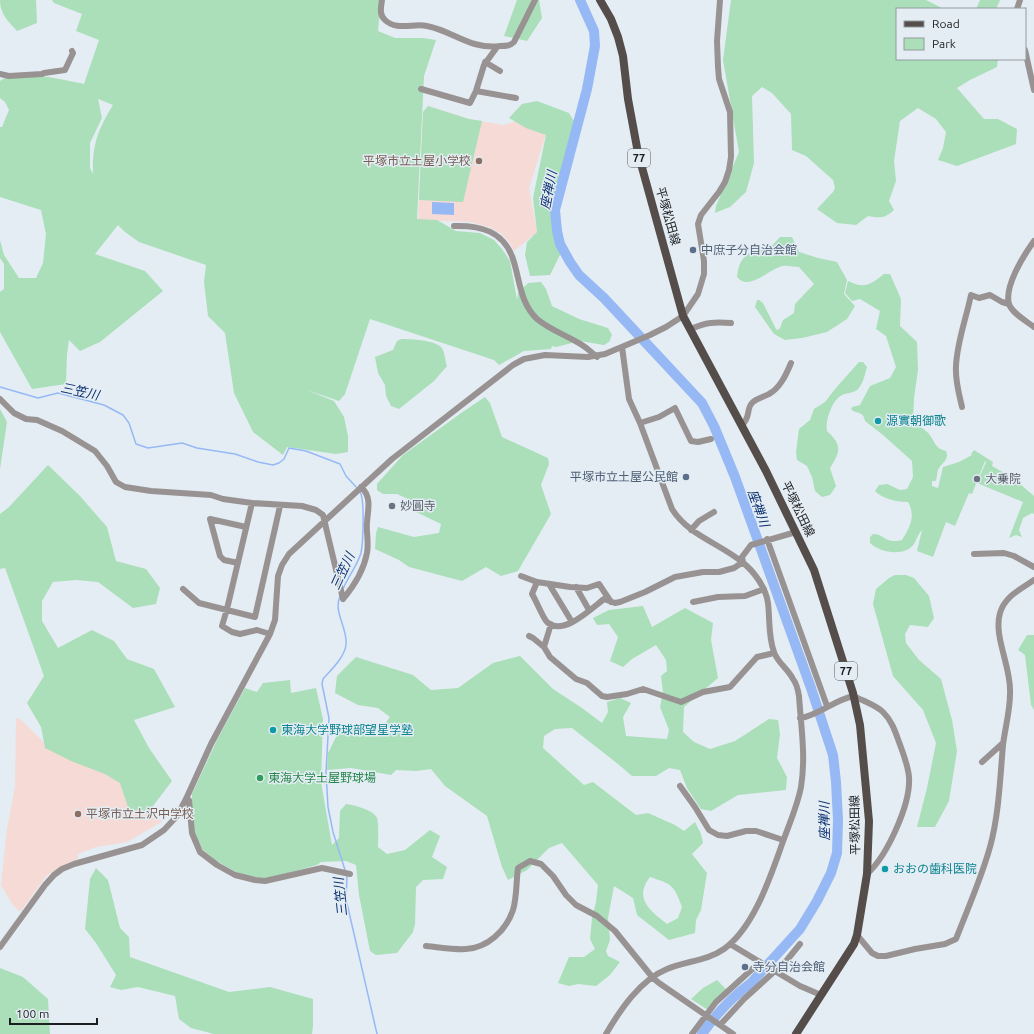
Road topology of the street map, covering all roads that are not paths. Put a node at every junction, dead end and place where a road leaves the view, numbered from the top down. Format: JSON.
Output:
{"nodes":[{"id":1,"x":382,"y":0,"type":"edge"},
{"id":2,"x":535,"y":0,"type":"edge"},
{"id":3,"x":600,"y":0,"type":"edge"},
{"id":4,"x":720,"y":0,"type":"edge"},
{"id":5,"x":497,"y":47,"type":"junction"},
{"id":6,"x":72,"y":51,"type":"dead end"},
{"id":7,"x":1026,"y":54,"type":"edge"},
{"id":8,"x":485,"y":62,"type":"junction"},
{"id":9,"x":500,"y":71,"type":"dead end"},
{"id":10,"x":0,"y":74,"type":"edge"},
{"id":11,"x":421,"y":89,"type":"dead end"},
{"id":12,"x":1034,"y":90,"type":"edge"},
{"id":13,"x":476,"y":91,"type":"junction"},
{"id":14,"x":516,"y":98,"type":"dead end"},
{"id":15,"x":454,"y":226,"type":"dead end"},
{"id":16,"x":1034,"y":241,"type":"edge"},
{"id":17,"x":1009,"y":304,"type":"junction"},
{"id":18,"x":683,"y":316,"type":"junction"},
{"id":19,"x":731,"y":323,"type":"dead end"},
{"id":20,"x":1034,"y":327,"type":"edge"},
{"id":21,"x":691,"y":329,"type":"junction"},
{"id":22,"x":622,"y":347,"type":"junction"},
{"id":23,"x":597,"y":357,"type":"junction"},
{"id":24,"x":790,"y":363,"type":"dead end"},
{"id":25,"x":0,"y":399,"type":"edge"},
{"id":26,"x":962,"y":407,"type":"dead end"},
{"id":27,"x":640,"y":423,"type":"junction"},
{"id":28,"x":742,"y":425,"type":"junction"},
{"id":29,"x":711,"y":439,"type":"dead end"},
{"id":30,"x":361,"y":487,"type":"junction"},
{"id":31,"x":252,"y":503,"type":"junction"},
{"id":32,"x":280,"y":506,"type":"junction"},
{"id":33,"x":714,"y":512,"type":"dead end"},
{"id":34,"x":325,"y":521,"type":"junction"},
{"id":35,"x":246,"y":527,"type":"junction"},
{"id":36,"x":691,"y":530,"type":"junction"},
{"id":37,"x":796,"y":532,"type":"junction"},
{"id":38,"x":766,"y":540,"type":"junction"},
{"id":39,"x":974,"y":554,"type":"dead end"},
{"id":40,"x":743,"y":562,"type":"junction"},
{"id":41,"x":238,"y":563,"type":"junction"},
{"id":42,"x":1034,"y":567,"type":"edge"},
{"id":43,"x":521,"y":576,"type":"dead end"},
{"id":44,"x":1034,"y":580,"type":"edge"},
{"id":45,"x":536,"y":582,"type":"junction"},
{"id":46,"x":549,"y":584,"type":"junction"},
{"id":47,"x":576,"y":587,"type":"junction"},
{"id":48,"x":183,"y":589,"type":"dead end"},
{"id":49,"x":764,"y":590,"type":"junction"},
{"id":50,"x":611,"y":602,"type":"junction"},
{"id":51,"x":693,"y":602,"type":"dead end"},
{"id":52,"x":227,"y":609,"type":"junction"},
{"id":53,"x":589,"y":610,"type":"junction"},
{"id":54,"x":572,"y":622,"type":"junction"},
{"id":55,"x":551,"y":624,"type":"junction"},
{"id":56,"x":270,"y":634,"type":"junction"},
{"id":57,"x":529,"y":636,"type":"dead end"},
{"id":58,"x":544,"y":647,"type":"junction"},
{"id":59,"x":774,"y":653,"type":"junction"},
{"id":60,"x":854,"y":696,"type":"junction"},
{"id":61,"x":826,"y":707,"type":"junction"},
{"id":62,"x":800,"y":718,"type":"junction"},
{"id":63,"x":1003,"y":743,"type":"junction"},
{"id":64,"x":982,"y":762,"type":"dead end"},
{"id":65,"x":680,"y":786,"type":"dead end"},
{"id":66,"x":186,"y":799,"type":"junction"},
{"id":67,"x":783,"y":840,"type":"junction"},
{"id":68,"x":350,"y":874,"type":"dead end"},
{"id":69,"x":867,"y":874,"type":"junction"},
{"id":70,"x":857,"y":935,"type":"junction"},
{"id":71,"x":730,"y":944,"type":"junction"},
{"id":72,"x":800,"y":944,"type":"dead end"},
{"id":73,"x":426,"y":946,"type":"dead end"},
{"id":74,"x":0,"y":947,"type":"edge"},
{"id":75,"x":760,"y":962,"type":"junction"},
{"id":76,"x":775,"y":971,"type":"junction"},
{"id":77,"x":653,"y":978,"type":"junction"},
{"id":78,"x":821,"y":995,"type":"junction"},
{"id":79,"x":707,"y":1016,"type":"junction"},
{"id":80,"x":720,"y":1025,"type":"junction"},
{"id":81,"x":606,"y":1034,"type":"edge"},
{"id":82,"x":692,"y":1034,"type":"edge"},
{"id":83,"x":733,"y":1034,"type":"edge"},
{"id":84,"x":796,"y":1034,"type":"edge"}],
"edges":[{"from":1,"to":5,"type":"street"},
{"from":2,"to":5,"type":"street"},
{"from":3,"to":18,"type":"main road","name":"平塚松田線","number":"77"},
{"from":4,"to":18,"type":"street"},
{"from":5,"to":8,"type":"street"},
{"from":6,"to":10,"type":"street"},
{"from":7,"to":12,"type":"street"},
{"from":8,"to":9,"type":"street"},
{"from":8,"to":13,"type":"street"},
{"from":11,"to":13,"type":"street"},
{"from":13,"to":14,"type":"street"},
{"from":15,"to":23,"type":"street"},
{"from":16,"to":17,"type":"street"},
{"from":17,"to":20,"type":"street"},
{"from":17,"to":26,"type":"street"},
{"from":18,"to":21,"type":"main road","name":"平塚松田線","number":"77"},
{"from":18,"to":22,"type":"street"},
{"from":19,"to":21,"type":"street"},
{"from":21,"to":28,"type":"main road","name":"平塚松田線","number":"77"},
{"from":22,"to":23,"type":"street"},
{"from":22,"to":27,"type":"street"},
{"from":23,"to":30,"type":"street"},
{"from":24,"to":28,"type":"street"},
{"from":25,"to":31,"type":"street"},
{"from":27,"to":29,"type":"street"},
{"from":27,"to":36,"type":"street"},
{"from":28,"to":37,"type":"main road","name":"平塚松田線","number":"77"},
{"from":30,"to":34,"type":"street"},
{"from":30,"to":34,"type":"street"},
{"from":31,"to":32,"type":"street"},
{"from":31,"to":35,"type":"street"},
{"from":32,"to":34,"type":"street"},
{"from":32,"to":52,"type":"street"},
{"from":33,"to":36,"type":"street"},
{"from":34,"to":56,"type":"street"},
{"from":35,"to":41,"type":"street"},
{"from":35,"to":41,"type":"street"},
{"from":36,"to":40,"type":"street"},
{"from":37,"to":38,"type":"street"},
{"from":37,"to":60,"type":"main road","name":"平塚松田線","number":"77"},
{"from":38,"to":40,"type":"street"},
{"from":38,"to":61,"type":"street"},
{"from":39,"to":42,"type":"street"},
{"from":40,"to":49,"type":"street"},
{"from":40,"to":50,"type":"street"},
{"from":41,"to":52,"type":"street"},
{"from":43,"to":45,"type":"street"},
{"from":44,"to":63,"type":"street"},
{"from":45,"to":46,"type":"street"},
{"from":45,"to":55,"type":"street"},
{"from":46,"to":47,"type":"street"},
{"from":46,"to":54,"type":"street"},
{"from":47,"to":50,"type":"street"},
{"from":47,"to":53,"type":"street"},
{"from":48,"to":52,"type":"street"},
{"from":49,"to":51,"type":"street"},
{"from":49,"to":59,"type":"street"},
{"from":50,"to":53,"type":"street"},
{"from":52,"to":56,"type":"street"},
{"from":53,"to":54,"type":"street"},
{"from":54,"to":55,"type":"street"},
{"from":55,"to":58,"type":"street"},
{"from":56,"to":66,"type":"street"},
{"from":57,"to":58,"type":"street"},
{"from":58,"to":59,"type":"street"},
{"from":59,"to":62,"type":"street"},
{"from":60,"to":61,"type":"street"},
{"from":60,"to":69,"type":"main road","name":"平塚松田線","number":"77"},
{"from":60,"to":69,"type":"street"},
{"from":61,"to":62,"type":"street"},
{"from":62,"to":67,"type":"street"},
{"from":63,"to":64,"type":"street"},
{"from":63,"to":70,"type":"street"},
{"from":65,"to":67,"type":"street"},
{"from":66,"to":68,"type":"street"},
{"from":66,"to":74,"type":"street"},
{"from":67,"to":71,"type":"street"},
{"from":69,"to":70,"type":"main road","name":"平塚松田線","number":"77"},
{"from":70,"to":78,"type":"main road","name":"平塚松田線","number":"77"},
{"from":71,"to":75,"type":"street"},
{"from":71,"to":77,"type":"street"},
{"from":72,"to":76,"type":"street"},
{"from":73,"to":77,"type":"street"},
{"from":75,"to":76,"type":"street"},
{"from":75,"to":79,"type":"street"},
{"from":76,"to":78,"type":"street"},
{"from":76,"to":80,"type":"street"},
{"from":77,"to":79,"type":"street"},
{"from":77,"to":81,"type":"street"},
{"from":78,"to":84,"type":"main road","name":"平塚松田線","number":"77"},
{"from":79,"to":80,"type":"street"},
{"from":79,"to":82,"type":"street"},
{"from":80,"to":83,"type":"street"}]}
